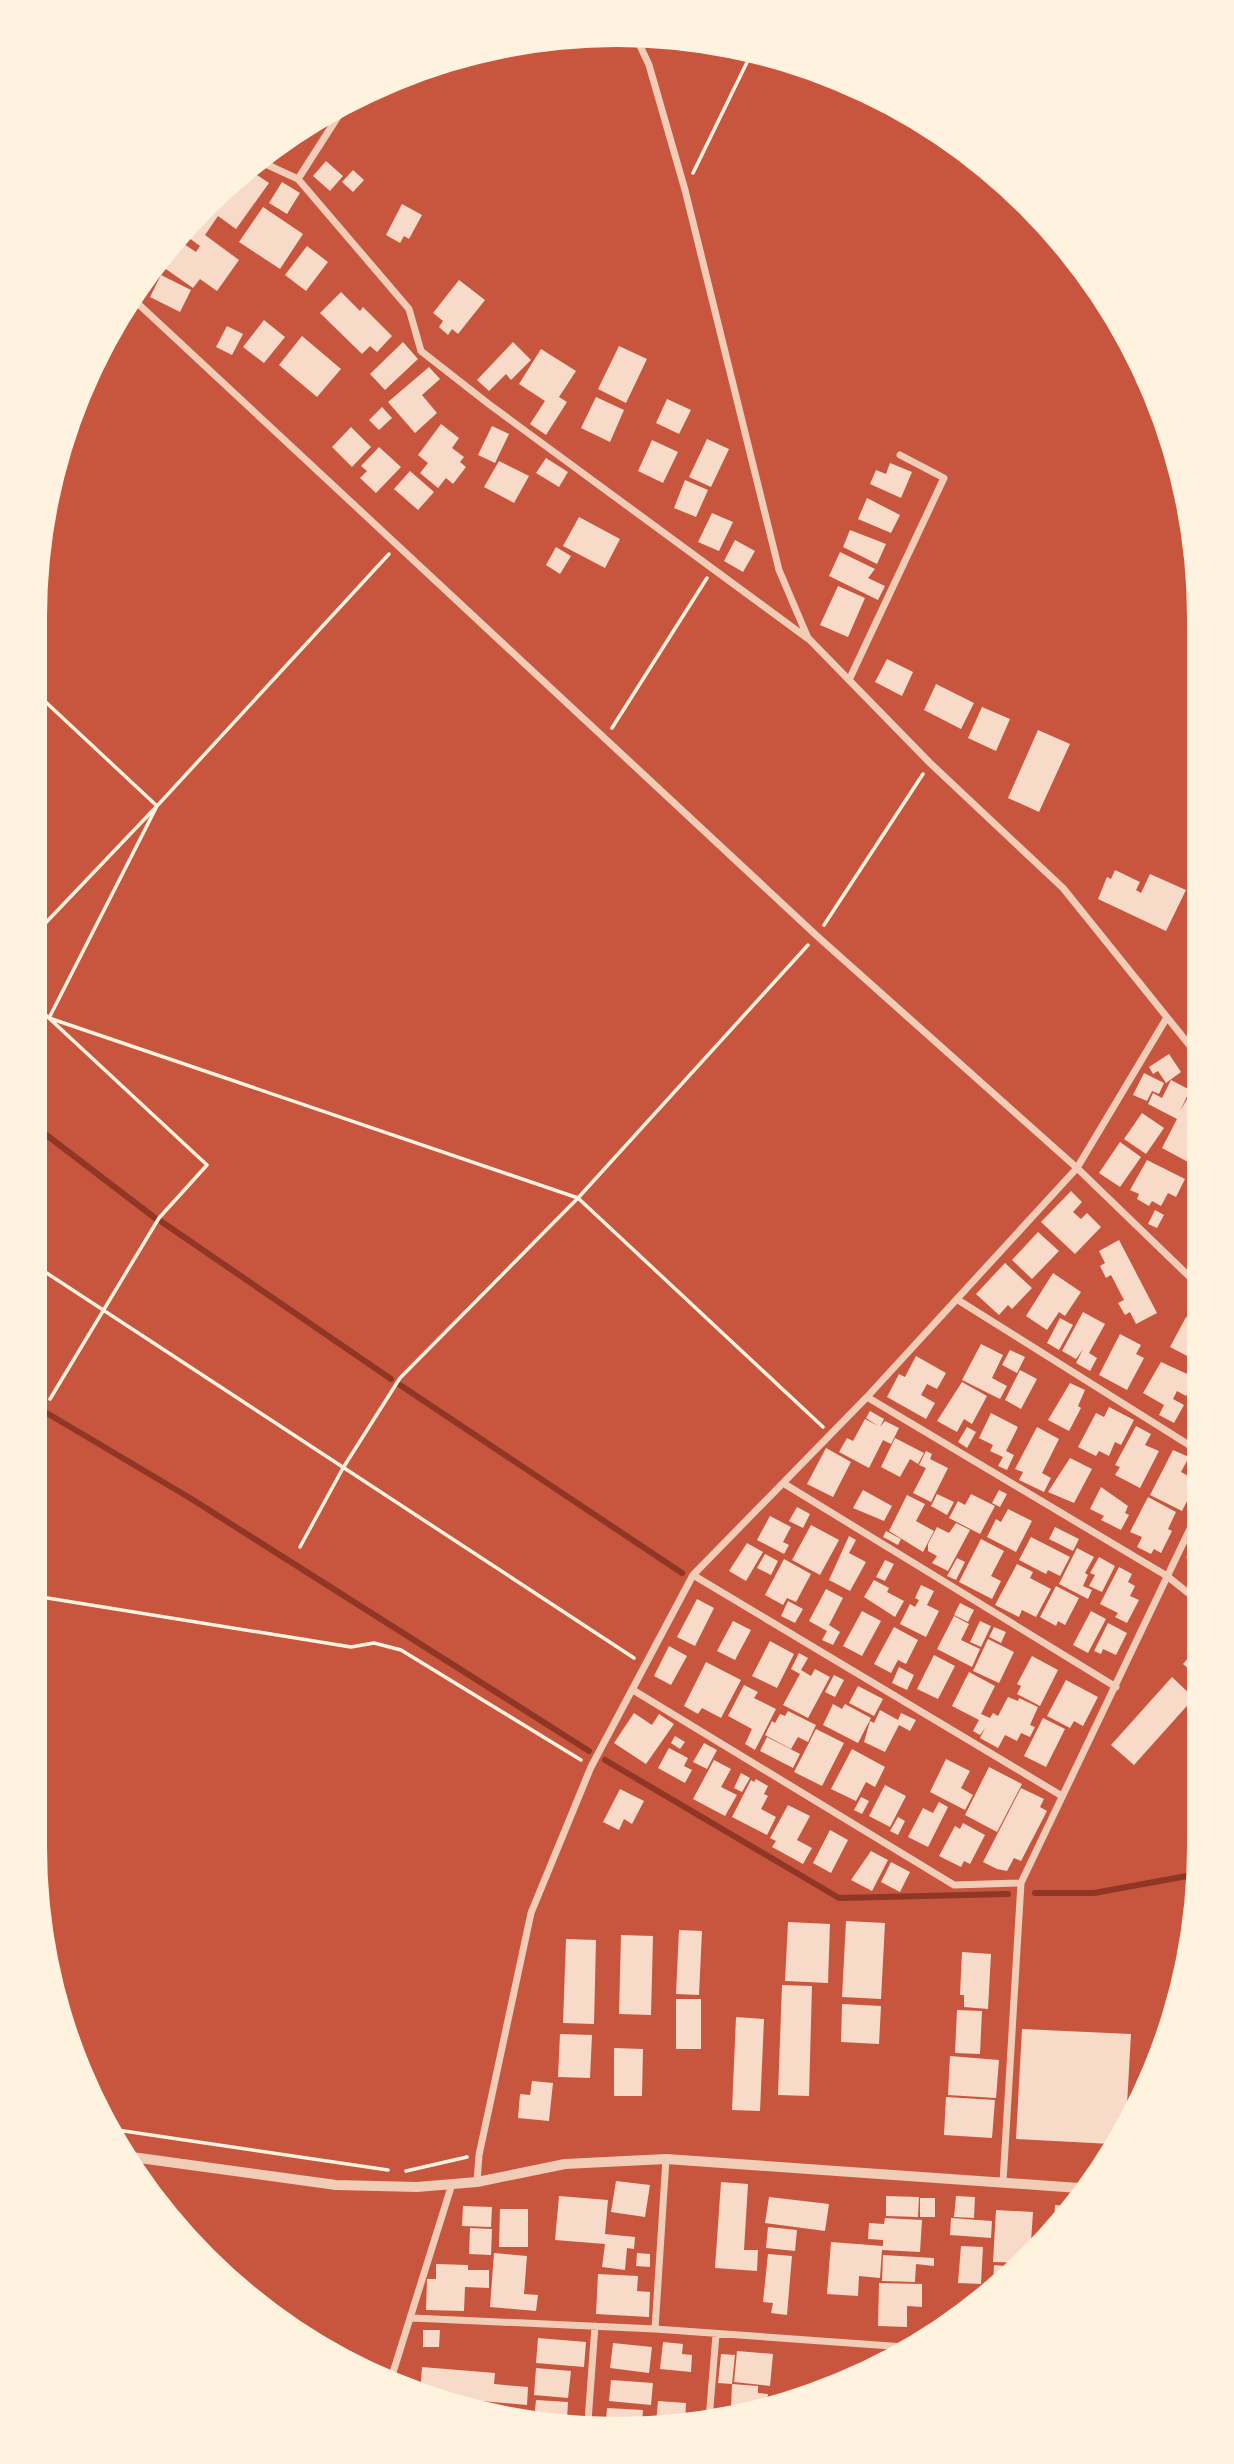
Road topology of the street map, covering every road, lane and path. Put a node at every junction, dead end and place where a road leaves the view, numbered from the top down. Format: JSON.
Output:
{"nodes":[{"id":1,"x":641,"y":48,"type":"edge"},
{"id":2,"x":747,"y":63,"type":"edge"},
{"id":3,"x":334,"y":123,"type":"edge"},
{"id":4,"x":269,"y":166,"type":"edge"},
{"id":5,"x":298,"y":179,"type":"junction"},
{"id":6,"x":685,"y":190,"type":"junction"},
{"id":7,"x":141,"y":304,"type":"edge"},
{"id":8,"x":900,"y":455,"type":"dead end"},
{"id":9,"x":398,"y":545,"type":"junction"},
{"id":10,"x":713,"y":567,"type":"junction"},
{"id":11,"x":808,"y":638,"type":"junction"},
{"id":12,"x":849,"y":680,"type":"junction"},
{"id":13,"x":47,"y":703,"type":"edge"},
{"id":14,"x":605,"y":738,"type":"junction"},
{"id":15,"x":930,"y":763,"type":"junction"},
{"id":16,"x":157,"y":806,"type":"junction"},
{"id":17,"x":47,"y":921,"type":"edge"},
{"id":18,"x":817,"y":936,"type":"junction"},
{"id":19,"x":49,"y":1018,"type":"junction"},
{"id":20,"x":1166,"y":1019,"type":"junction"},
{"id":21,"x":1187,"y":1043,"type":"edge"},
{"id":22,"x":1077,"y":1168,"type":"junction"},
{"id":23,"x":578,"y":1198,"type":"junction"},
{"id":24,"x":47,"y":1274,"type":"edge"},
{"id":25,"x":1187,"y":1274,"type":"edge"},
{"id":26,"x":958,"y":1300,"type":"junction"},
{"id":27,"x":101,"y":1312,"type":"junction"},
{"id":28,"x":867,"y":1397,"type":"junction"},
{"id":29,"x":50,"y":1399,"type":"dead end"},
{"id":30,"x":830,"y":1433,"type":"junction"},
{"id":31,"x":1187,"y":1444,"type":"edge"},
{"id":32,"x":343,"y":1468,"type":"junction"},
{"id":33,"x":783,"y":1483,"type":"junction"},
{"id":34,"x":1187,"y":1535,"type":"edge"},
{"id":35,"x":300,"y":1547,"type":"dead end"},
{"id":36,"x":693,"y":1576,"type":"junction"},
{"id":37,"x":1167,"y":1576,"type":"junction"},
{"id":38,"x":1187,"y":1592,"type":"edge"},
{"id":39,"x":47,"y":1598,"type":"edge"},
{"id":40,"x":645,"y":1665,"type":"junction"},
{"id":41,"x":1116,"y":1687,"type":"junction"},
{"id":42,"x":633,"y":1690,"type":"junction"},
{"id":43,"x":592,"y":1767,"type":"junction"},
{"id":44,"x":1062,"y":1796,"type":"junction"},
{"id":45,"x":1021,"y":1883,"type":"junction"},
{"id":46,"x":123,"y":2131,"type":"edge"},
{"id":47,"x":479,"y":2155,"type":"junction"},
{"id":48,"x":139,"y":2158,"type":"edge"},
{"id":49,"x":666,"y":2159,"type":"junction"},
{"id":50,"x":392,"y":2170,"type":"dead end"},
{"id":51,"x":404,"y":2171,"type":"dead end"},
{"id":52,"x":477,"y":2182,"type":"junction"},
{"id":53,"x":1003,"y":2182,"type":"junction"},
{"id":54,"x":452,"y":2184,"type":"junction"},
{"id":55,"x":1074,"y":2188,"type":"edge"},
{"id":56,"x":412,"y":2318,"type":"junction"},
{"id":57,"x":595,"y":2326,"type":"junction"},
{"id":58,"x":654,"y":2329,"type":"junction"},
{"id":59,"x":716,"y":2335,"type":"junction"},
{"id":60,"x":891,"y":2346,"type":"edge"},
{"id":61,"x":394,"y":2371,"type":"edge"},
{"id":62,"x":710,"y":2409,"type":"edge"},
{"id":63,"x":588,"y":2416,"type":"edge"}],
"edges":[{"from":1,"to":6,"type":"street"},
{"from":2,"to":6,"type":"path"},
{"from":3,"to":5,"type":"street"},
{"from":4,"to":5,"type":"street"},
{"from":5,"to":10,"type":"street"},
{"from":6,"to":11,"type":"street"},
{"from":7,"to":9,"type":"street"},
{"from":8,"to":12,"type":"street"},
{"from":9,"to":14,"type":"street"},
{"from":9,"to":16,"type":"path"},
{"from":10,"to":11,"type":"street"},
{"from":10,"to":14,"type":"path"},
{"from":11,"to":12,"type":"street"},
{"from":12,"to":15,"type":"street"},
{"from":13,"to":16,"type":"path"},
{"from":14,"to":18,"type":"street"},
{"from":15,"to":18,"type":"path"},
{"from":15,"to":20,"type":"street"},
{"from":16,"to":17,"type":"path"},
{"from":16,"to":19,"type":"path"},
{"from":18,"to":22,"type":"street"},
{"from":18,"to":23,"type":"path"},
{"from":19,"to":23,"type":"path"},
{"from":19,"to":27,"type":"path"},
{"from":20,"to":21,"type":"street"},
{"from":20,"to":22,"type":"street"},
{"from":22,"to":25,"type":"street"},
{"from":22,"to":26,"type":"street"},
{"from":23,"to":30,"type":"path"},
{"from":23,"to":32,"type":"path"},
{"from":24,"to":27,"type":"path"},
{"from":26,"to":28,"type":"street"},
{"from":26,"to":31,"type":"street"},
{"from":27,"to":29,"type":"path"},
{"from":27,"to":32,"type":"path"},
{"from":28,"to":30,"type":"street"},
{"from":28,"to":37,"type":"street"},
{"from":30,"to":33,"type":"street"},
{"from":32,"to":35,"type":"path"},
{"from":32,"to":40,"type":"path"},
{"from":33,"to":36,"type":"street"},
{"from":33,"to":41,"type":"street"},
{"from":34,"to":37,"type":"street"},
{"from":36,"to":40,"type":"street"},
{"from":36,"to":44,"type":"street"},
{"from":37,"to":38,"type":"street"},
{"from":37,"to":41,"type":"street"},
{"from":39,"to":43,"type":"path"},
{"from":40,"to":42,"type":"street"},
{"from":41,"to":44,"type":"street"},
{"from":42,"to":43,"type":"street"},
{"from":42,"to":45,"type":"street"},
{"from":43,"to":47,"type":"street"},
{"from":44,"to":45,"type":"street"},
{"from":45,"to":53,"type":"street"},
{"from":46,"to":50,"type":"path"},
{"from":47,"to":51,"type":"path"},
{"from":47,"to":52,"type":"street"},
{"from":48,"to":54,"type":"street"},
{"from":49,"to":52,"type":"street"},
{"from":49,"to":53,"type":"street"},
{"from":49,"to":58,"type":"street"},
{"from":52,"to":54,"type":"street"},
{"from":53,"to":55,"type":"street"},
{"from":54,"to":56,"type":"street"},
{"from":56,"to":57,"type":"street"},
{"from":56,"to":61,"type":"street"},
{"from":57,"to":58,"type":"street"},
{"from":57,"to":63,"type":"street"},
{"from":58,"to":59,"type":"street"},
{"from":59,"to":60,"type":"street"},
{"from":59,"to":62,"type":"street"}]}
